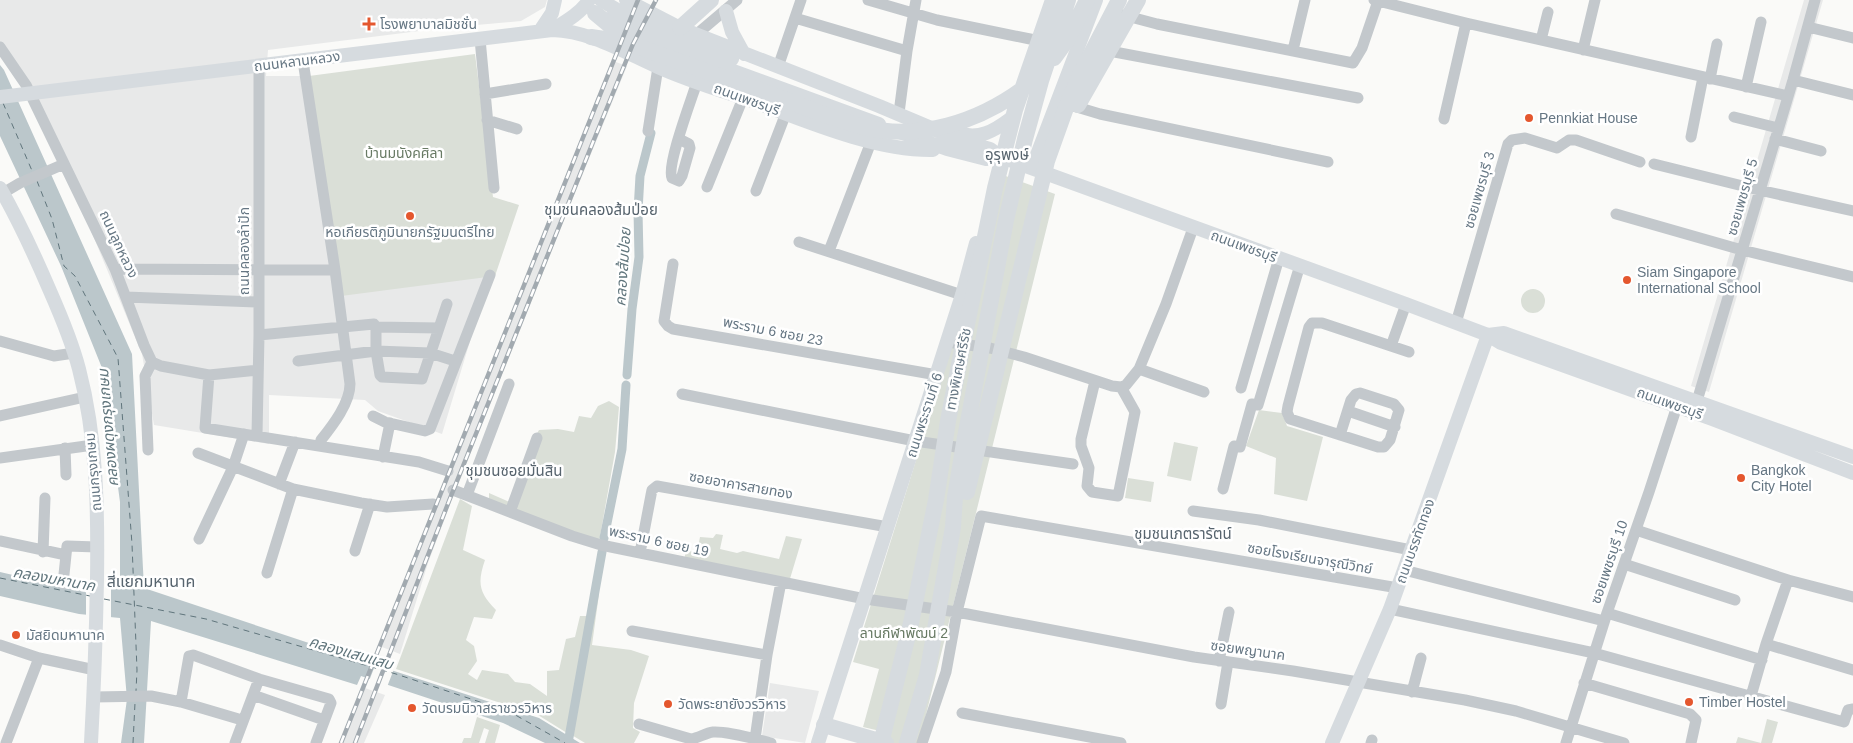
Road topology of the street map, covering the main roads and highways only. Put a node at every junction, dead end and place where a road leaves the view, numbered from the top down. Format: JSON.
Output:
{"nodes":[{"id":1,"x":555,"y":0,"type":"edge"},
{"id":2,"x":711,"y":0,"type":"edge"},
{"id":3,"x":1052,"y":0,"type":"edge"},
{"id":4,"x":1068,"y":0,"type":"edge"},
{"id":5,"x":1138,"y":0,"type":"edge"},
{"id":6,"x":1092,"y":2,"type":"edge"},
{"id":7,"x":631,"y":3,"type":"edge"},
{"id":8,"x":590,"y":4,"type":"edge"},
{"id":9,"x":1121,"y":8,"type":"edge"},
{"id":10,"x":726,"y":11,"type":"road end"},
{"id":11,"x":680,"y":28,"type":"junction"},
{"id":12,"x":546,"y":31,"type":"junction"},
{"id":13,"x":629,"y":35,"type":"junction"},
{"id":14,"x":591,"y":37,"type":"junction"},
{"id":15,"x":672,"y":48,"type":"junction"},
{"id":16,"x":744,"y":54,"type":"junction"},
{"id":17,"x":0,"y":96,"type":"edge"},
{"id":18,"x":879,"y":106,"type":"junction"},
{"id":19,"x":1010,"y":119,"type":"junction"},
{"id":20,"x":962,"y":141,"type":"junction"},
{"id":21,"x":947,"y":149,"type":"junction"},
{"id":22,"x":1002,"y":157,"type":"junction"},
{"id":23,"x":1040,"y":173,"type":"junction"},
{"id":24,"x":1,"y":190,"type":"edge"},
{"id":25,"x":1488,"y":335,"type":"junction"},
{"id":26,"x":1853,"y":456,"type":"edge"},
{"id":27,"x":1853,"y":473,"type":"edge"},
{"id":28,"x":953,"y":527,"type":"junction"},
{"id":29,"x":824,"y":725,"type":"junction"},
{"id":30,"x":91,"y":743,"type":"edge"},
{"id":31,"x":818,"y":743,"type":"edge"},
{"id":32,"x":882,"y":743,"type":"edge"},
{"id":33,"x":886,"y":743,"type":"edge"},
{"id":34,"x":907,"y":743,"type":"edge"},
{"id":35,"x":1332,"y":743,"type":"edge"}],
"edges":[{"from":1,"to":12,"type":"main road"},
{"from":2,"to":11,"type":"highway"},
{"from":3,"to":19,"type":"main road","name":"ถนนพระรามที่ 6"},
{"from":3,"to":32,"type":"highway","name":"ทางพิเศษศรีรัช"},
{"from":4,"to":28,"type":"highway","name":"ทางพิเศษศรีรัช"},
{"from":5,"to":23,"type":"highway"},
{"from":6,"to":13,"type":"highway"},
{"from":6,"to":23,"type":"main road"},
{"from":7,"to":8,"type":"main road"},
{"from":7,"to":11,"type":"main road","name":"ถนนเพชรบุรี"},
{"from":8,"to":12,"type":"main road","name":"ถนนหลานหลวง"},
{"from":8,"to":13,"type":"highway"},
{"from":8,"to":20,"type":"main road"},
{"from":9,"to":23,"type":"highway"},
{"from":10,"to":16,"type":"main road"},
{"from":11,"to":15,"type":"main road"},
{"from":11,"to":16,"type":"main road","name":"ถนนเพชรบุรี"},
{"from":12,"to":14,"type":"main road","name":"ถนนเพชรบุรี"},
{"from":12,"to":17,"type":"main road","name":"ถนนหลานหลวง"},
{"from":13,"to":14,"type":"highway"},
{"from":13,"to":15,"type":"main road","name":"ถนนเพชรบุรี"},
{"from":14,"to":21,"type":"main road","name":"ถนนเพชรบุรี"},
{"from":15,"to":21,"type":"main road","name":"ถนนเพชรบุรี"},
{"from":16,"to":18,"type":"main road","name":"ถนนเพชรบุรี"},
{"from":18,"to":19,"type":"main road"},
{"from":18,"to":20,"type":"main road","name":"ถนนเพชรบุรี"},
{"from":19,"to":22,"type":"main road","name":"ถนนพระรามที่ 6"},
{"from":20,"to":22,"type":"main road","name":"ถนนเพชรบุรี"},
{"from":21,"to":22,"type":"main road","name":"ถนนเพชรบุรี"},
{"from":22,"to":23,"type":"main road","name":"ถนนเพชรบุรี"},
{"from":22,"to":29,"type":"main road","name":"ถนนพระรามที่ 6"},
{"from":23,"to":25,"type":"main road","name":"ถนนเพชรบุรี"},
{"from":23,"to":28,"type":"highway"},
{"from":24,"to":30,"type":"main road","name":"ถนนกรุงเกษม"},
{"from":25,"to":26,"type":"main road","name":"ถนนเพชรบุรี"},
{"from":25,"to":27,"type":"main road","name":"ถนนเพชรบุรี"},
{"from":25,"to":35,"type":"main road","name":"ถนนบรรทัดทอง"},
{"from":28,"to":34,"type":"highway","name":"ทางพิเศษศรีรัช"},
{"from":29,"to":31,"type":"main road","name":"ถนนพระรามที่ 6"},
{"from":29,"to":33,"type":"highway"}]}
